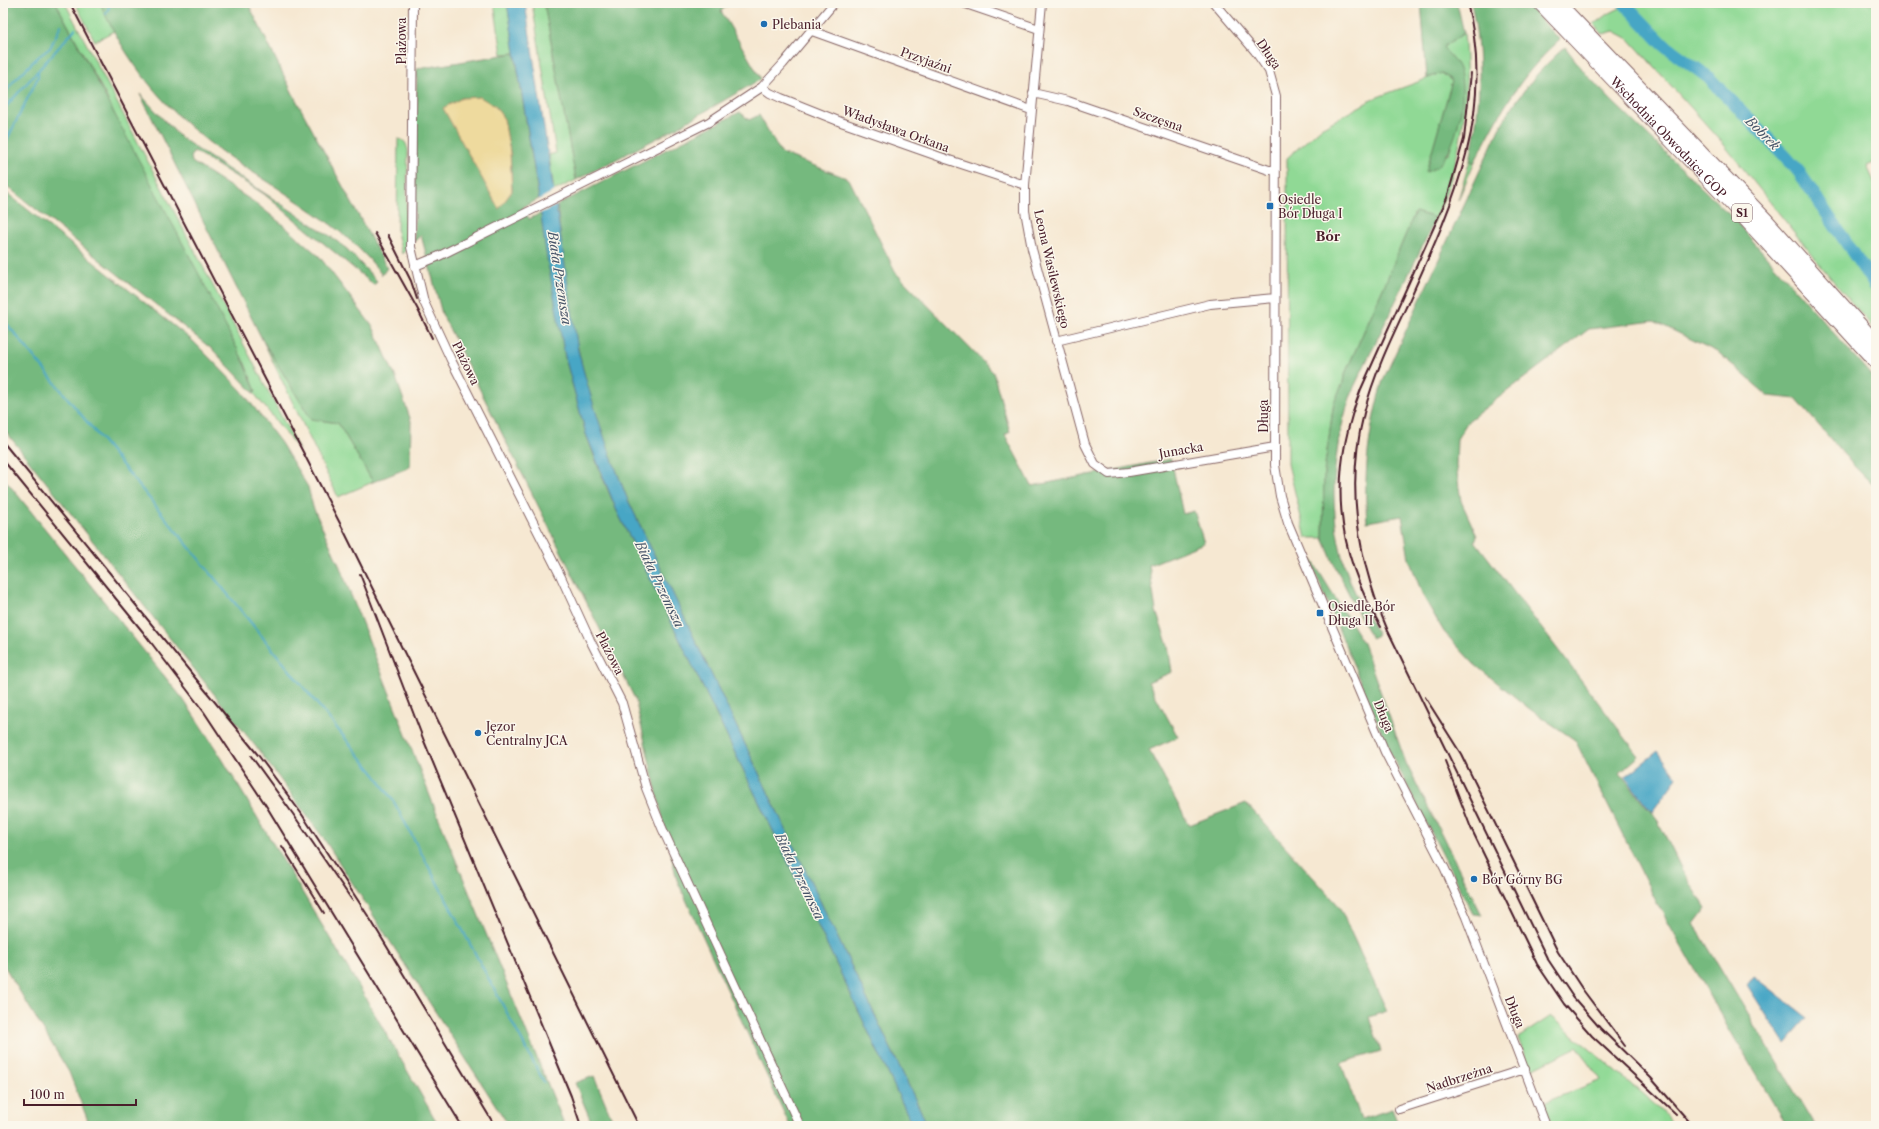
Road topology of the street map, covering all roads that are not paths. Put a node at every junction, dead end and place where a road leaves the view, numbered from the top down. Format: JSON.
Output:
{"nodes":[{"id":1,"x":413,"y":3,"type":"edge"},
{"id":2,"x":834,"y":3,"type":"edge"},
{"id":3,"x":963,"y":3,"type":"edge"},
{"id":4,"x":1042,"y":3,"type":"edge"},
{"id":5,"x":1214,"y":3,"type":"edge"},
{"id":6,"x":1541,"y":3,"type":"edge"},
{"id":7,"x":1557,"y":3,"type":"edge"},
{"id":8,"x":1039,"y":29,"type":"junction"},
{"id":9,"x":812,"y":31,"type":"junction"},
{"id":10,"x":1609,"y":64,"type":"junction"},
{"id":11,"x":762,"y":87,"type":"junction"},
{"id":12,"x":1033,"y":93,"type":"junction"},
{"id":13,"x":1031,"y":110,"type":"junction"},
{"id":14,"x":1275,"y":170,"type":"junction"},
{"id":15,"x":1025,"y":185,"type":"junction"},
{"id":16,"x":415,"y":266,"type":"junction"},
{"id":17,"x":1275,"y":298,"type":"junction"},
{"id":18,"x":1056,"y":341,"type":"junction"},
{"id":19,"x":1876,"y":344,"type":"edge"},
{"id":20,"x":1876,"y":361,"type":"edge"},
{"id":21,"x":1275,"y":447,"type":"junction"},
{"id":22,"x":1095,"y":464,"type":"joint"},
{"id":23,"x":1525,"y":1069,"type":"junction"},
{"id":24,"x":1400,"y":1109,"type":"dead end"},
{"id":25,"x":800,"y":1126,"type":"edge"},
{"id":26,"x":1546,"y":1126,"type":"edge"}],
"edges":[{"from":1,"to":16,"type":"street","name":"Plażowa"},
{"from":2,"to":9,"type":"street"},
{"from":3,"to":8,"type":"street"},
{"from":4,"to":8,"type":"street","name":"Leona Wasilewskiego"},
{"from":5,"to":14,"type":"street","name":"Długa"},
{"from":6,"to":10,"type":"highway","name":"Wschodnia Obwodnica GOP","number":"S1"},
{"from":7,"to":10,"type":"highway","name":"Wschodnia Obwodnica GOP","number":"S1"},
{"from":8,"to":12,"type":"street","name":"Leona Wasilewskiego"},
{"from":9,"to":11,"type":"street"},
{"from":9,"to":13,"type":"street","name":"Przyjaźni"},
{"from":10,"to":19,"type":"highway","name":"Wschodnia Obwodnica GOP","number":"S1"},
{"from":10,"to":20,"type":"highway","name":"Wschodnia Obwodnica GOP","number":"S1"},
{"from":11,"to":15,"type":"street","name":"Władysława Orkana"},
{"from":11,"to":16,"type":"street"},
{"from":12,"to":13,"type":"street","name":"Leona Wasilewskiego"},
{"from":12,"to":14,"type":"street","name":"Szczęsna"},
{"from":13,"to":15,"type":"street","name":"Leona Wasilewskiego"},
{"from":14,"to":17,"type":"street","name":"Długa"},
{"from":15,"to":18,"type":"street","name":"Leona Wasilewskiego"},
{"from":16,"to":25,"type":"street","name":"Plażowa"},
{"from":17,"to":18,"type":"street"},
{"from":17,"to":21,"type":"street","name":"Długa"},
{"from":18,"to":22,"type":"street","name":"Leona Wasilewskiego"},
{"from":21,"to":22,"type":"street","name":"Junacka"},
{"from":21,"to":23,"type":"street","name":"Długa"},
{"from":23,"to":24,"type":"street","name":"Nadbrzeżna"},
{"from":23,"to":26,"type":"street","name":"Długa"}]}
